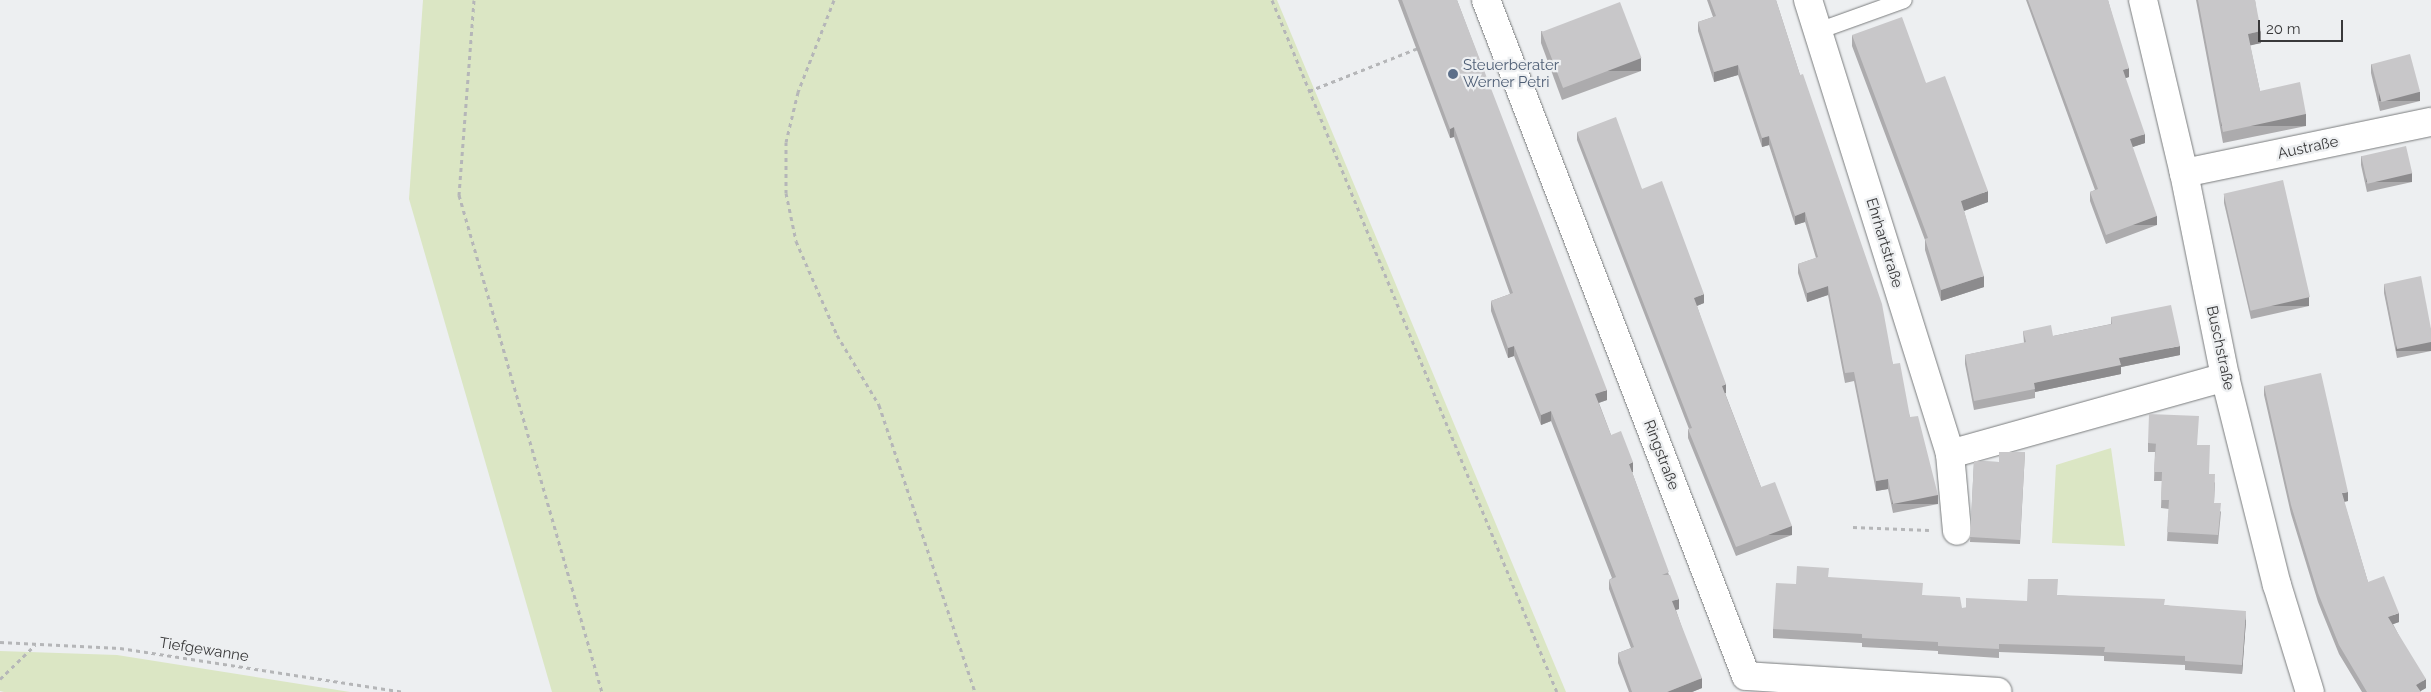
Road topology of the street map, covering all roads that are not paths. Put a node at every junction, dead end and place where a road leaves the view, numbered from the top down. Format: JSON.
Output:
{"nodes":[{"id":1,"x":1486,"y":0,"type":"edge"},
{"id":2,"x":1808,"y":0,"type":"edge"},
{"id":3,"x":1904,"y":0,"type":"edge"},
{"id":4,"x":2143,"y":0,"type":"edge"},
{"id":5,"x":1818,"y":31,"type":"junction"},
{"id":6,"x":2431,"y":122,"type":"edge"},
{"id":7,"x":2184,"y":174,"type":"junction"},
{"id":8,"x":2225,"y":377,"type":"junction"},
{"id":9,"x":1950,"y":454,"type":"junction"},
{"id":10,"x":1957,"y":531,"type":"road end"},
{"id":11,"x":1997,"y":692,"type":"edge"},
{"id":12,"x":2310,"y":692,"type":"edge"}],
"edges":[{"from":1,"to":11,"type":"street","name":"Ringstraße"},
{"from":2,"to":5,"type":"street","name":"Ehrhartstraße"},
{"from":3,"to":5,"type":"lane"},
{"from":4,"to":7,"type":"street","name":"Buschstraße"},
{"from":5,"to":9,"type":"street","name":"Ehrhartstraße"},
{"from":6,"to":7,"type":"street","name":"Austraße"},
{"from":7,"to":8,"type":"street","name":"Buschstraße"},
{"from":8,"to":9,"type":"street"},
{"from":8,"to":12,"type":"street","name":"Buschstraße"},
{"from":9,"to":10,"type":"street","name":"Ehrhartstraße"}]}
